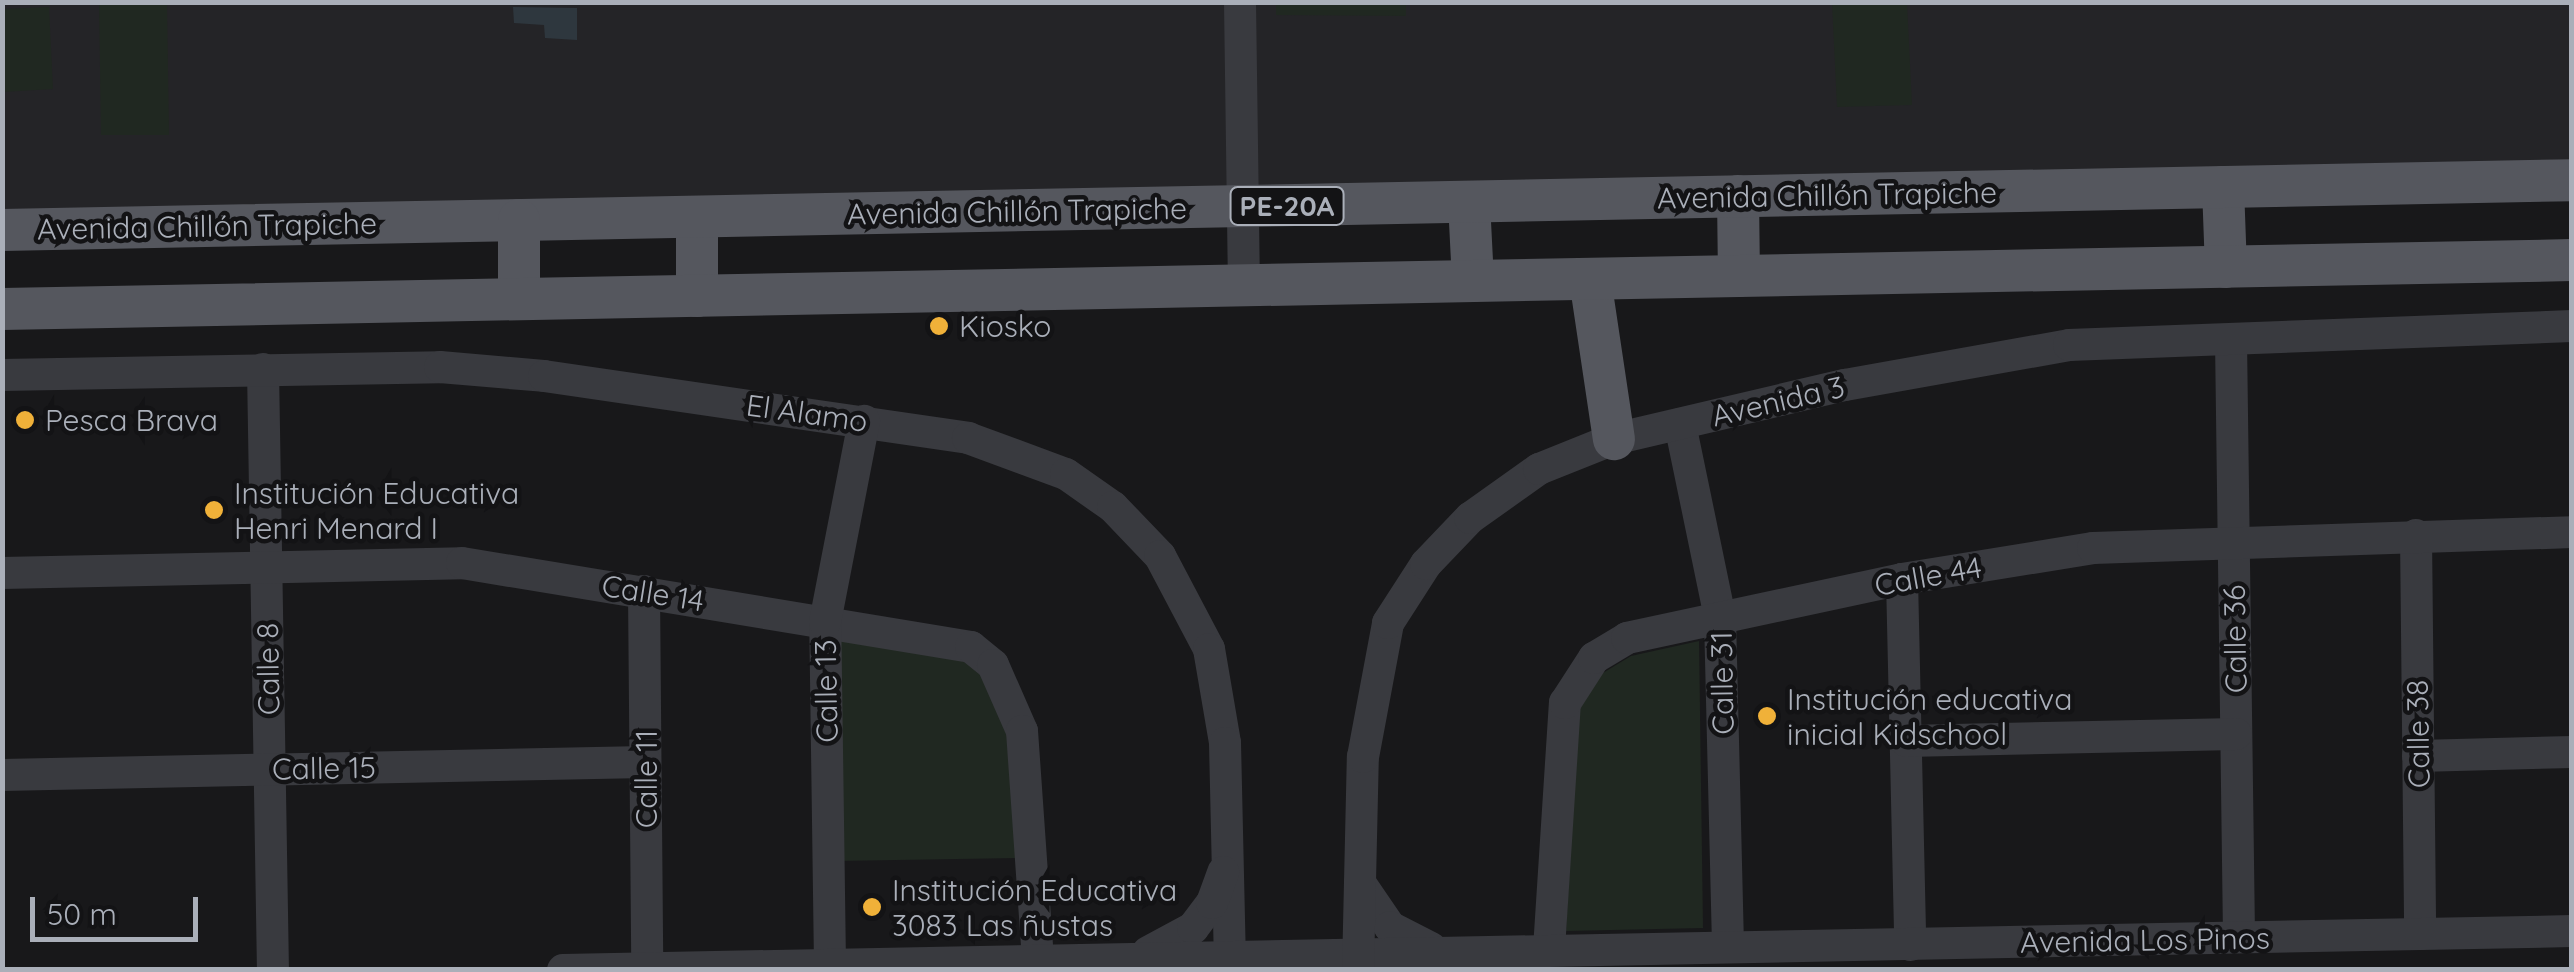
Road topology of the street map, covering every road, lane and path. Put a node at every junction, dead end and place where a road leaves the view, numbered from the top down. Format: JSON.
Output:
{"nodes":[{"id":1,"x":1240,"y":2,"type":"edge"},
{"id":2,"x":2572,"y":180,"type":"edge"},
{"id":3,"x":2223,"y":187,"type":"junction"},
{"id":4,"x":1738,"y":196,"type":"junction"},
{"id":5,"x":1469,"y":202,"type":"junction"},
{"id":6,"x":1242,"y":207,"type":"junction"},
{"id":7,"x":696,"y":217,"type":"junction"},
{"id":8,"x":519,"y":220,"type":"junction"},
{"id":9,"x":2,"y":230,"type":"edge"},
{"id":10,"x":2572,"y":260,"type":"edge"},
{"id":11,"x":2226,"y":267,"type":"junction"},
{"id":12,"x":1739,"y":276,"type":"junction"},
{"id":13,"x":1590,"y":279,"type":"junction"},
{"id":14,"x":1473,"y":281,"type":"junction"},
{"id":15,"x":1244,"y":286,"type":"junction"},
{"id":16,"x":697,"y":296,"type":"junction"},
{"id":17,"x":519,"y":300,"type":"junction"},
{"id":18,"x":2,"y":309,"type":"edge"},
{"id":19,"x":2572,"y":326,"type":"edge"},
{"id":20,"x":2231,"y":340,"type":"junction"},
{"id":21,"x":263,"y":370,"type":"junction"},
{"id":22,"x":2,"y":374,"type":"edge"},
{"id":23,"x":864,"y":421,"type":"junction"},
{"id":24,"x":1680,"y":424,"type":"junction"},
{"id":25,"x":1614,"y":439,"type":"junction"},
{"id":26,"x":2572,"y":532,"type":"edge"},
{"id":27,"x":2416,"y":535,"type":"junction"},
{"id":28,"x":2234,"y":540,"type":"junction"},
{"id":29,"x":266,"y":565,"type":"junction"},
{"id":30,"x":2,"y":573,"type":"edge"},
{"id":31,"x":1902,"y":579,"type":"junction"},
{"id":32,"x":644,"y":591,"type":"junction"},
{"id":33,"x":1720,"y":618,"type":"junction"},
{"id":34,"x":826,"y":622,"type":"junction"},
{"id":35,"x":2236,"y":734,"type":"junction"},
{"id":36,"x":1906,"y":741,"type":"junction"},
{"id":37,"x":2572,"y":752,"type":"edge"},
{"id":38,"x":2418,"y":756,"type":"junction"},
{"id":39,"x":646,"y":762,"type":"junction"},
{"id":40,"x":270,"y":768,"type":"junction"},
{"id":41,"x":2,"y":775,"type":"edge"},
{"id":42,"x":1226,"y":848,"type":"junction"},
{"id":43,"x":1360,"y":881,"type":"junction"},
{"id":44,"x":2572,"y":931,"type":"edge"},
{"id":45,"x":2420,"y":934,"type":"junction"},
{"id":46,"x":2239,"y":937,"type":"junction"},
{"id":47,"x":1910,"y":945,"type":"junction"},
{"id":48,"x":1728,"y":947,"type":"junction"},
{"id":49,"x":1549,"y":949,"type":"junction"},
{"id":50,"x":1450,"y":951,"type":"junction"},
{"id":51,"x":1125,"y":958,"type":"junction"},
{"id":52,"x":1814,"y":958,"type":"edge"},
{"id":53,"x":1038,"y":960,"type":"junction"},
{"id":54,"x":1358,"y":961,"type":"edge"},
{"id":55,"x":1230,"y":962,"type":"edge"},
{"id":56,"x":830,"y":964,"type":"junction"},
{"id":57,"x":648,"y":968,"type":"edge"},
{"id":58,"x":739,"y":968,"type":"edge"},
{"id":59,"x":273,"y":970,"type":"edge"},
{"id":60,"x":563,"y":970,"type":"edge"}],
"edges":[{"from":1,"to":6,"type":"street"},
{"from":2,"to":3,"type":"main road","name":"Avenida Chillón Trapiche","number":"PE-20A"},
{"from":3,"to":4,"type":"main road","name":"Avenida Chillón Trapiche","number":"PE-20A"},
{"from":3,"to":11,"type":"main road"},
{"from":4,"to":5,"type":"main road","name":"Avenida Chillón Trapiche","number":"PE-20A"},
{"from":4,"to":12,"type":"main road"},
{"from":5,"to":6,"type":"main road","name":"Avenida Chillón Trapiche","number":"PE-20A"},
{"from":5,"to":14,"type":"main road"},
{"from":6,"to":7,"type":"main road","name":"Avenida Chillón Trapiche","number":"PE-20A"},
{"from":6,"to":15,"type":"street"},
{"from":7,"to":8,"type":"main road","name":"Avenida Chillón Trapiche","number":"PE-20A"},
{"from":7,"to":16,"type":"main road"},
{"from":8,"to":9,"type":"main road","name":"Avenida Chillón Trapiche","number":"PE-20A"},
{"from":8,"to":17,"type":"main road"},
{"from":10,"to":11,"type":"main road"},
{"from":11,"to":12,"type":"main road"},
{"from":12,"to":13,"type":"main road"},
{"from":13,"to":14,"type":"main road"},
{"from":13,"to":25,"type":"main road"},
{"from":14,"to":15,"type":"main road"},
{"from":15,"to":16,"type":"main road"},
{"from":16,"to":17,"type":"main road"},
{"from":17,"to":18,"type":"main road"},
{"from":19,"to":20,"type":"street","name":"Avenida 3"},
{"from":20,"to":24,"type":"street","name":"Avenida 3"},
{"from":20,"to":28,"type":"street","name":"Calle 36"},
{"from":21,"to":22,"type":"street","name":"El Alamo"},
{"from":21,"to":23,"type":"street","name":"El Alamo"},
{"from":21,"to":29,"type":"street","name":"Calle 8"},
{"from":23,"to":34,"type":"street","name":"Calle 13"},
{"from":23,"to":42,"type":"street","name":"El Alamo"},
{"from":24,"to":25,"type":"street","name":"Avenida 3"},
{"from":24,"to":33,"type":"street","name":"Calle 31"},
{"from":25,"to":43,"type":"street","name":"Avenida 3"},
{"from":26,"to":27,"type":"street","name":"Calle 44"},
{"from":27,"to":28,"type":"street","name":"Calle 44"},
{"from":27,"to":38,"type":"street","name":"Calle 38"},
{"from":28,"to":31,"type":"street","name":"Calle 44"},
{"from":28,"to":35,"type":"street","name":"Calle 36"},
{"from":29,"to":30,"type":"street","name":"Calle 14"},
{"from":29,"to":32,"type":"street","name":"Calle 14"},
{"from":29,"to":40,"type":"street","name":"Calle 8"},
{"from":31,"to":33,"type":"street","name":"Calle 44"},
{"from":31,"to":36,"type":"street"},
{"from":32,"to":34,"type":"street","name":"Calle 14"},
{"from":32,"to":39,"type":"street","name":"Calle 11"},
{"from":33,"to":48,"type":"street","name":"Calle 31"},
{"from":33,"to":49,"type":"street","name":"Calle 44"},
{"from":34,"to":53,"type":"street","name":"Calle 14"},
{"from":34,"to":56,"type":"street","name":"Calle 13"},
{"from":35,"to":36,"type":"street"},
{"from":35,"to":46,"type":"street","name":"Calle 36"},
{"from":36,"to":47,"type":"street"},
{"from":37,"to":38,"type":"street"},
{"from":38,"to":45,"type":"street","name":"Calle 38"},
{"from":39,"to":40,"type":"street","name":"Calle 15"},
{"from":39,"to":57,"type":"street","name":"Calle 11"},
{"from":40,"to":41,"type":"street","name":"Calle 15"},
{"from":40,"to":59,"type":"street","name":"Calle 8"},
{"from":42,"to":51,"type":"street"},
{"from":42,"to":55,"type":"street","name":"El Alamo"},
{"from":43,"to":50,"type":"street"},
{"from":43,"to":54,"type":"street","name":"Avenida 3"},
{"from":44,"to":45,"type":"street","name":"Avenida Los Pinos"},
{"from":45,"to":46,"type":"street","name":"Avenida Los Pinos"},
{"from":46,"to":47,"type":"street","name":"Avenida Los Pinos"},
{"from":47,"to":52,"type":"street","name":"Avenida Los Pinos"},
{"from":48,"to":49,"type":"street","name":"Avenida Los Pinos"},
{"from":48,"to":52,"type":"street","name":"Avenida Los Pinos"},
{"from":49,"to":50,"type":"street","name":"Avenida Los Pinos"},
{"from":50,"to":54,"type":"street","name":"Avenida Los Pinos"},
{"from":51,"to":53,"type":"street","name":"Avenida Los Pinos"},
{"from":51,"to":55,"type":"street","name":"Avenida Los Pinos"},
{"from":53,"to":56,"type":"street","name":"Avenida Los Pinos"},
{"from":54,"to":55,"type":"street","name":"Avenida Los Pinos"},
{"from":56,"to":58,"type":"street","name":"Avenida Los Pinos"},
{"from":57,"to":58,"type":"street","name":"Avenida Los Pinos"},
{"from":57,"to":60,"type":"street","name":"Avenida Los Pinos"}]}
